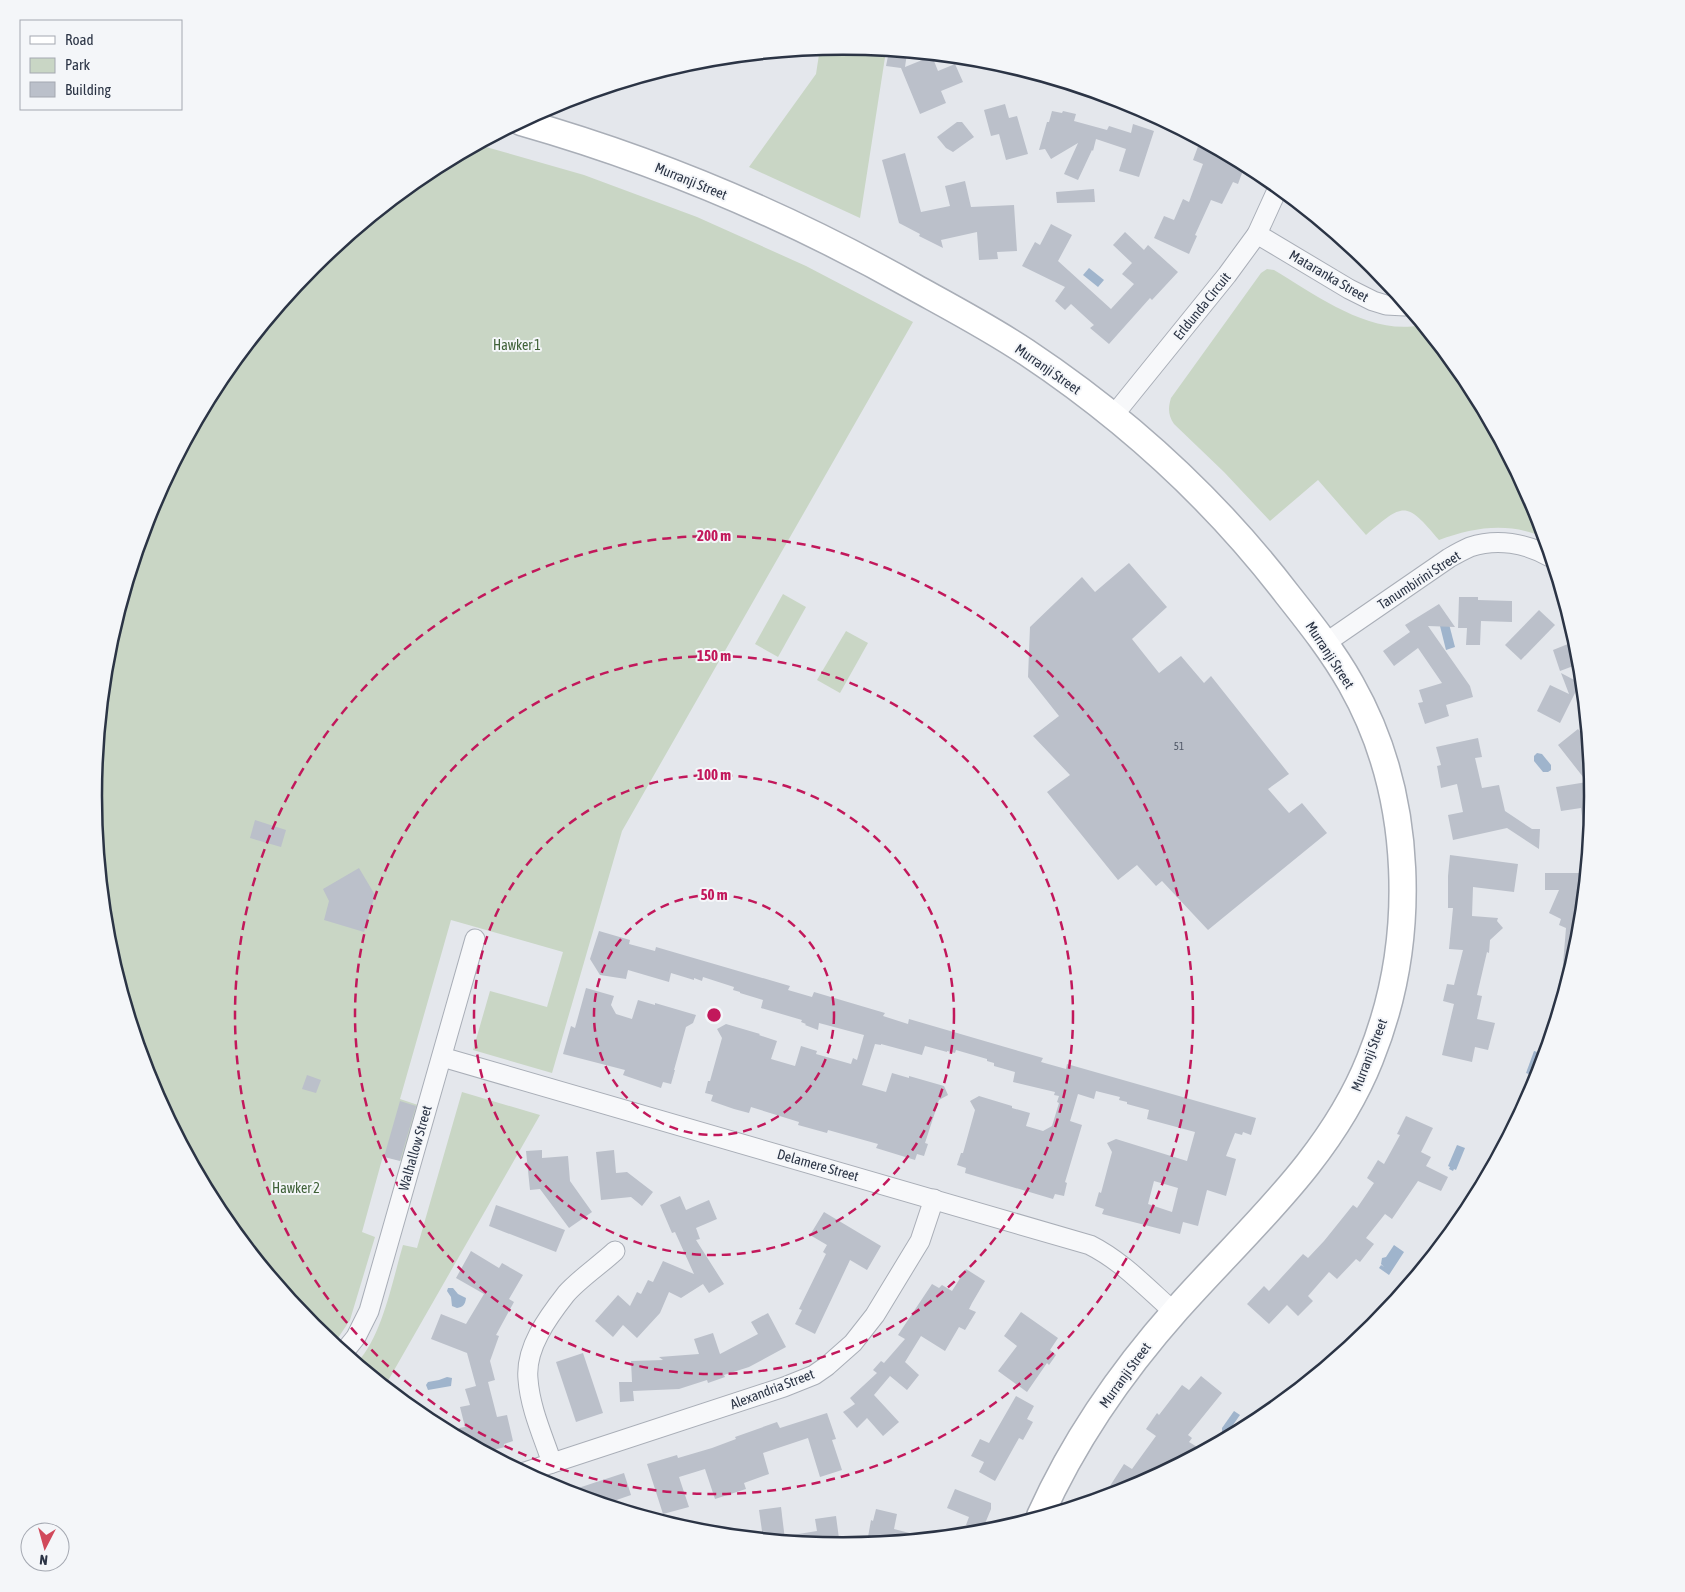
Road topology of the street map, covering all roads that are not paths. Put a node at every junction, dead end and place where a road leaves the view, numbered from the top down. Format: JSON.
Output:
{"nodes":[{"id":1,"x":529,"y":125,"type":"edge"},
{"id":2,"x":1275,"y":195,"type":"edge"},
{"id":3,"x":1256,"y":234,"type":"junction"},
{"id":4,"x":1399,"y":306,"type":"edge"},
{"id":5,"x":1113,"y":416,"type":"junction"},
{"id":6,"x":1542,"y":552,"type":"edge"},
{"id":7,"x":1324,"y":644,"type":"junction"},
{"id":8,"x":475,"y":939,"type":"dead end"},
{"id":9,"x":442,"y":1057,"type":"junction"},
{"id":10,"x":934,"y":1199,"type":"junction"},
{"id":11,"x":615,"y":1251,"type":"dead end"},
{"id":12,"x":1174,"y":1312,"type":"junction"},
{"id":13,"x":348,"y":1347,"type":"edge"},
{"id":14,"x":552,"y":1463,"type":"junction"},
{"id":15,"x":533,"y":1469,"type":"edge"},
{"id":16,"x":1043,"y":1509,"type":"edge"}],
"edges":[{"from":1,"to":5,"type":"street","name":"Murranji Street"},
{"from":2,"to":3,"type":"street","name":"Erldunda Circuit"},
{"from":3,"to":4,"type":"street","name":"Mataranka Street"},
{"from":3,"to":5,"type":"street","name":"Erldunda Circuit"},
{"from":5,"to":7,"type":"street","name":"Murranji Street"},
{"from":6,"to":7,"type":"street","name":"Tanumbirini Street"},
{"from":7,"to":12,"type":"street","name":"Murranji Street"},
{"from":8,"to":9,"type":"street","name":"Walhallow Street"},
{"from":9,"to":10,"type":"street","name":"Delamere Street"},
{"from":9,"to":13,"type":"street","name":"Walhallow Street"},
{"from":10,"to":12,"type":"street","name":"Delamere Street"},
{"from":10,"to":14,"type":"street","name":"Alexandria Street"},
{"from":11,"to":14,"type":"street"},
{"from":12,"to":16,"type":"street","name":"Murranji Street"},
{"from":14,"to":15,"type":"street","name":"Alexandria Street"}]}
